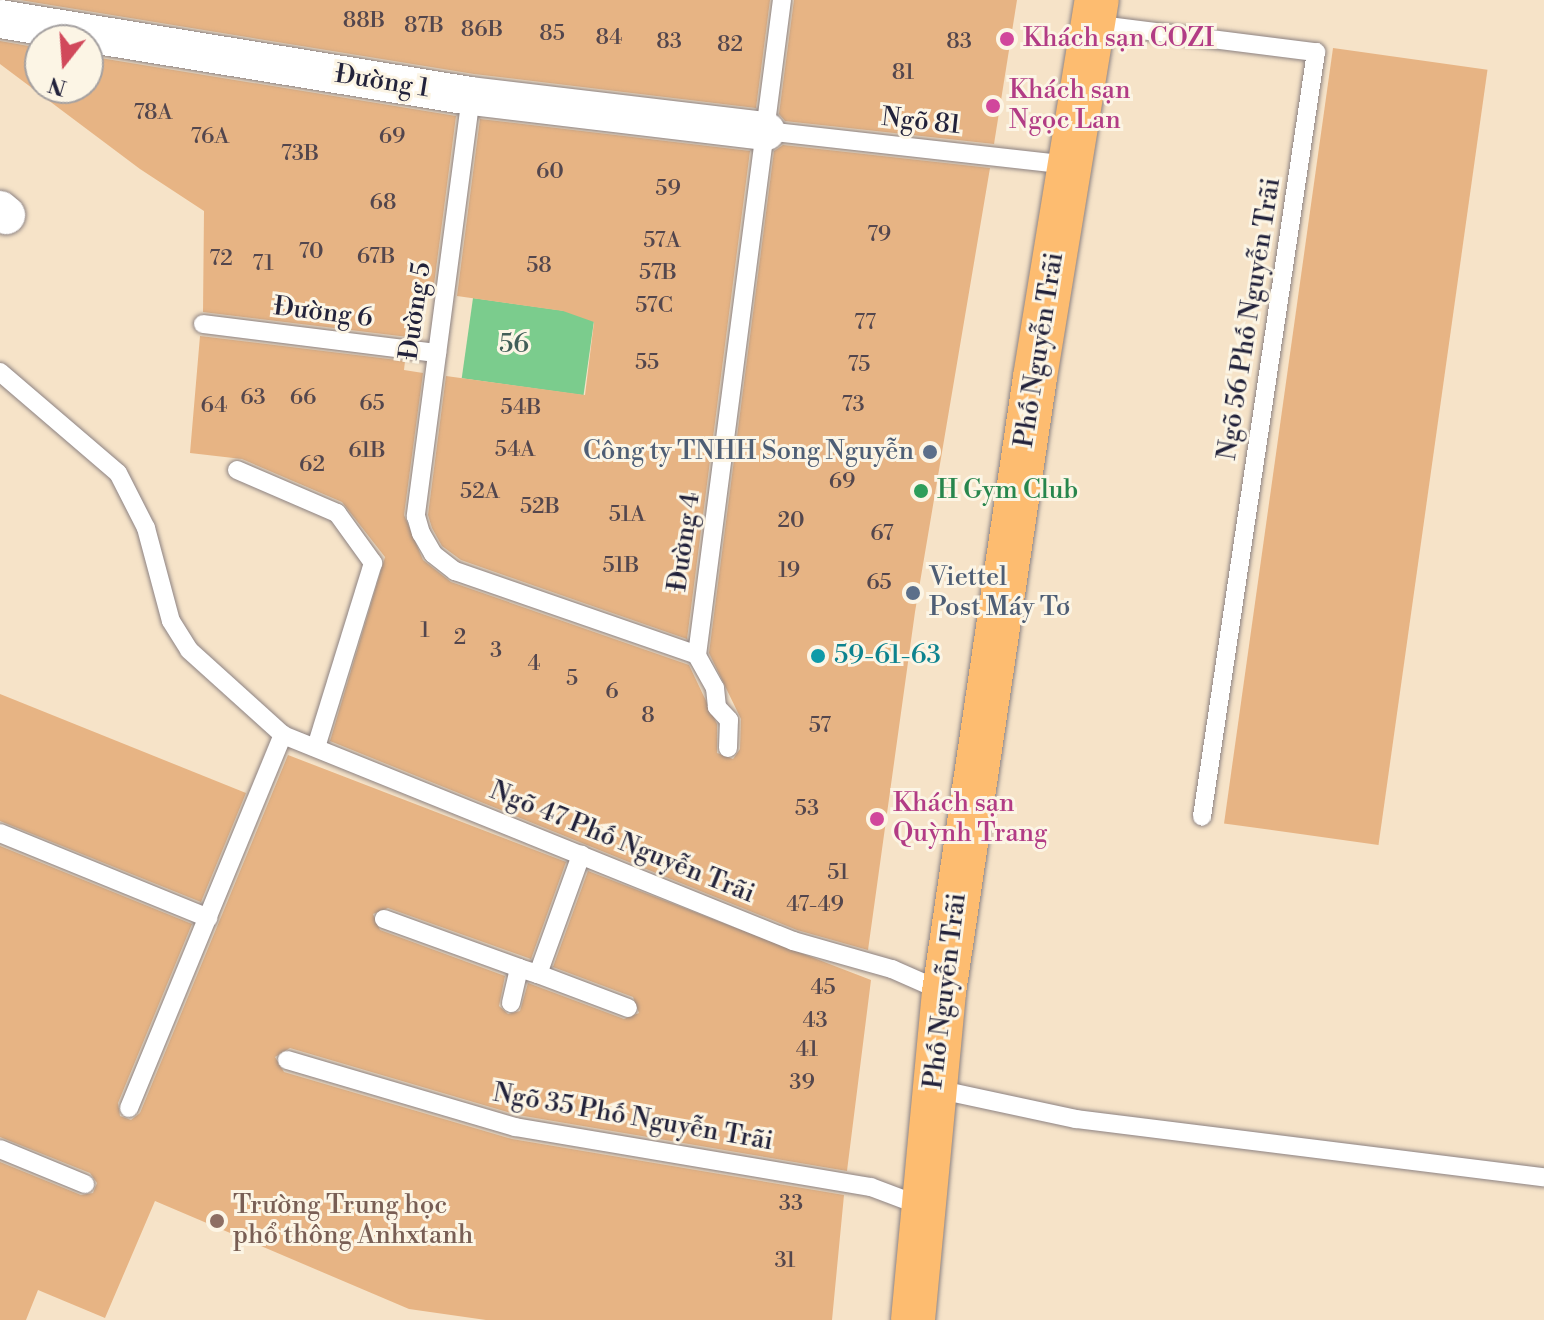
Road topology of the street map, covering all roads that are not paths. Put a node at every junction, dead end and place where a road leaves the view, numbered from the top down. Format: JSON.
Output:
{"nodes":[{"id":1,"x":782,"y":0,"type":"edge"},
{"id":2,"x":1095,"y":12,"type":"edge"},
{"id":3,"x":0,"y":19,"type":"edge"},
{"id":4,"x":471,"y":96,"type":"junction"},
{"id":5,"x":766,"y":131,"type":"junction"},
{"id":6,"x":1071,"y":166,"type":"junction"},
{"id":7,"x":203,"y":324,"type":"dead end"},
{"id":8,"x":437,"y":353,"type":"junction"},
{"id":9,"x":0,"y":372,"type":"edge"},
{"id":10,"x":237,"y":470,"type":"dead end"},
{"id":11,"x":697,"y":655,"type":"junction"},
{"id":12,"x":283,"y":735,"type":"junction"},
{"id":13,"x":316,"y":747,"type":"junction"},
{"id":14,"x":728,"y":748,"type":"dead end"},
{"id":15,"x":1202,"y":817,"type":"dead end"},
{"id":16,"x":0,"y":833,"type":"edge"},
{"id":17,"x":581,"y":855,"type":"junction"},
{"id":18,"x":208,"y":918,"type":"junction"},
{"id":19,"x":384,"y":919,"type":"dead end"},
{"id":20,"x":519,"y":968,"type":"junction"},
{"id":21,"x":538,"y":974,"type":"junction"},
{"id":22,"x":944,"y":992,"type":"junction"},
{"id":23,"x":511,"y":1003,"type":"dead end"},
{"id":24,"x":628,"y":1008,"type":"dead end"},
{"id":25,"x":287,"y":1060,"type":"dead end"},
{"id":26,"x":933,"y":1088,"type":"junction"},
{"id":27,"x":129,"y":1108,"type":"dead end"},
{"id":28,"x":0,"y":1149,"type":"edge"},
{"id":29,"x":1544,"y":1177,"type":"edge"},
{"id":30,"x":85,"y":1184,"type":"dead end"},
{"id":31,"x":924,"y":1207,"type":"junction"},
{"id":32,"x":913,"y":1320,"type":"edge"}],
"edges":[{"from":1,"to":5,"type":"lane","name":"Đường 4"},
{"from":2,"to":6,"type":"main road","name":"Phố Nguyễn Trãi"},
{"from":2,"to":15,"type":"lane","name":"Ngõ 56 Phố Nguyễn Trãi"},
{"from":3,"to":4,"type":"street","name":"Đường 1"},
{"from":4,"to":5,"type":"street","name":"Đường 1"},
{"from":4,"to":8,"type":"lane","name":"Đường 5"},
{"from":5,"to":6,"type":"lane","name":"Ngõ 81"},
{"from":5,"to":11,"type":"lane","name":"Đường 4"},
{"from":6,"to":22,"type":"main road","name":"Phố Nguyễn Trãi"},
{"from":7,"to":8,"type":"lane","name":"Đường 6"},
{"from":8,"to":11,"type":"lane","name":"Đường 5"},
{"from":9,"to":12,"type":"lane"},
{"from":10,"to":13,"type":"lane"},
{"from":11,"to":14,"type":"lane"},
{"from":12,"to":13,"type":"lane","name":"Ngõ 47 Phố Nguyễn Trãi"},
{"from":12,"to":18,"type":"lane"},
{"from":13,"to":17,"type":"lane","name":"Ngõ 47 Phố Nguyễn Trãi"},
{"from":16,"to":18,"type":"lane"},
{"from":17,"to":21,"type":"lane"},
{"from":17,"to":22,"type":"lane","name":"Ngõ 47 Phố Nguyễn Trãi"},
{"from":18,"to":27,"type":"lane"},
{"from":19,"to":20,"type":"lane"},
{"from":20,"to":21,"type":"lane"},
{"from":20,"to":23,"type":"lane"},
{"from":21,"to":24,"type":"lane"},
{"from":22,"to":26,"type":"main road","name":"Phố Nguyễn Trãi"},
{"from":25,"to":31,"type":"lane","name":"Ngõ 35 Phố Nguyễn Trãi"},
{"from":26,"to":29,"type":"lane"},
{"from":26,"to":31,"type":"main road","name":"Phố Nguyễn Trãi"},
{"from":28,"to":30,"type":"lane"},
{"from":31,"to":32,"type":"main road","name":"Phố Nguyễn Trãi"}]}
